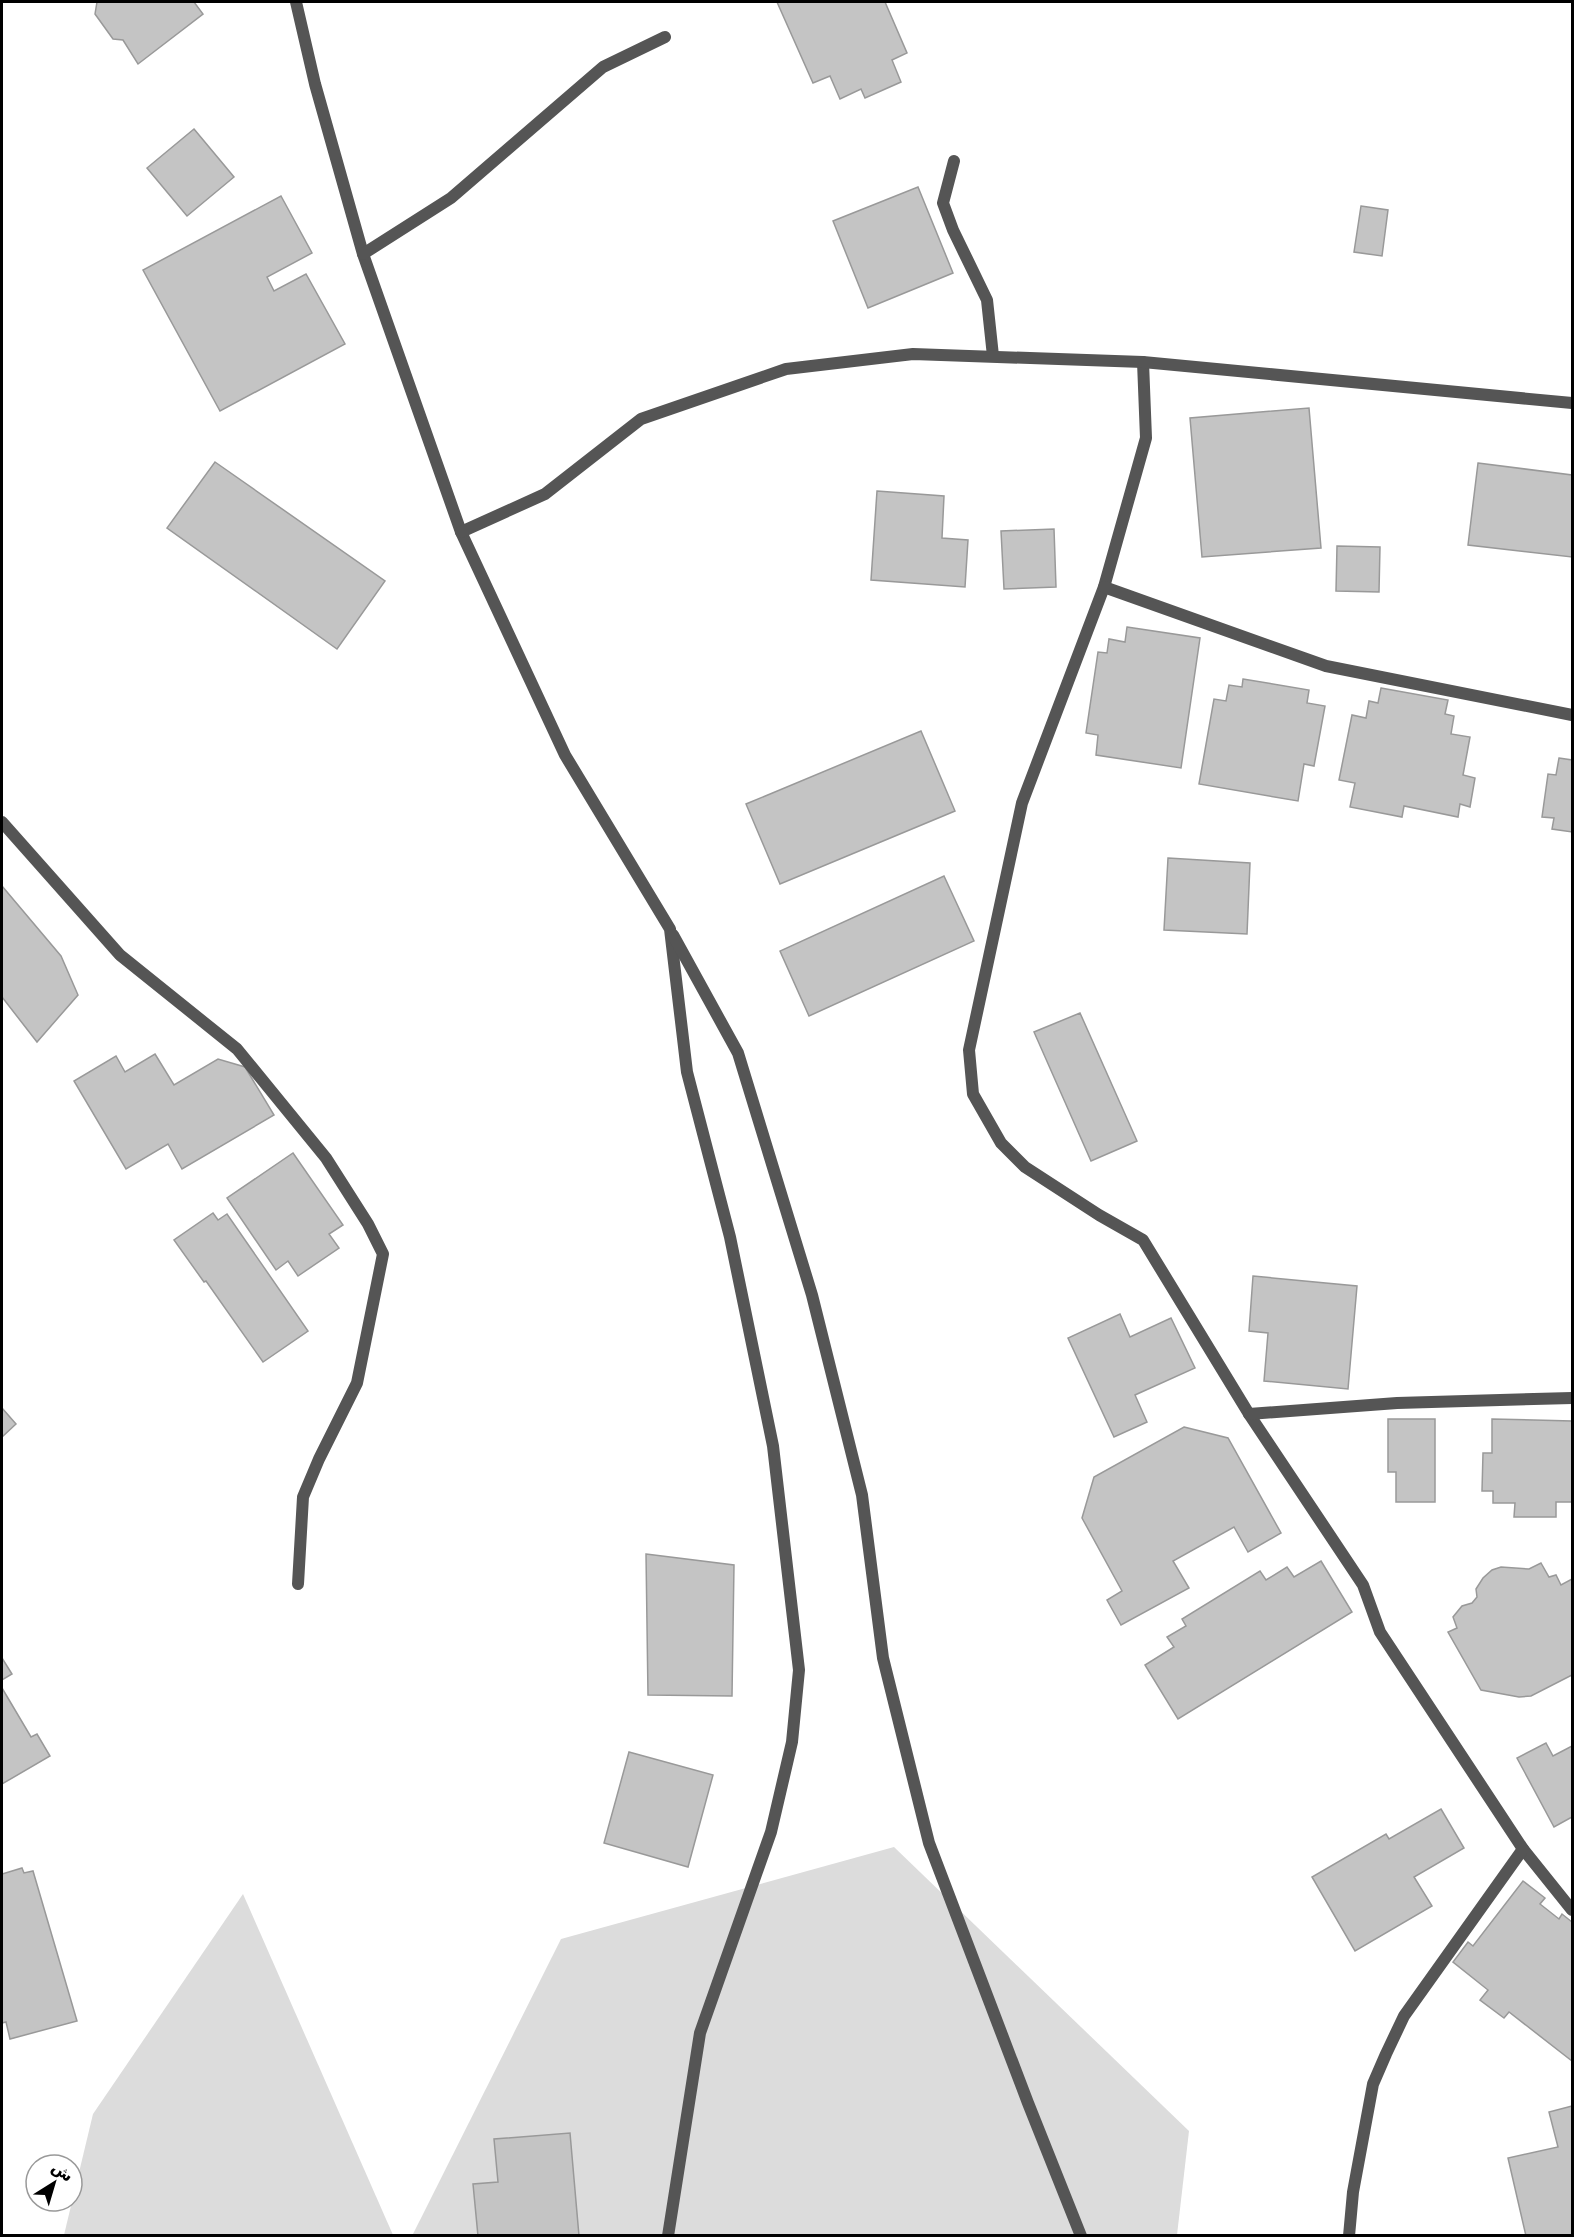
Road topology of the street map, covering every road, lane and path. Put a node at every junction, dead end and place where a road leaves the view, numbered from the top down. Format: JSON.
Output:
{"nodes":[{"id":1,"x":296,"y":2,"type":"edge"},
{"id":2,"x":665,"y":38,"type":"dead end"},
{"id":3,"x":954,"y":161,"type":"dead end"},
{"id":4,"x":363,"y":254,"type":"junction"},
{"id":5,"x":993,"y":356,"type":"junction"},
{"id":6,"x":1143,"y":362,"type":"junction"},
{"id":7,"x":1572,"y":403,"type":"edge"},
{"id":8,"x":460,"y":532,"type":"junction"},
{"id":9,"x":1104,"y":587,"type":"junction"},
{"id":10,"x":1572,"y":715,"type":"edge"},
{"id":11,"x":2,"y":822,"type":"edge"},
{"id":12,"x":670,"y":928,"type":"junction"},
{"id":13,"x":1572,"y":1398,"type":"edge"},
{"id":14,"x":1249,"y":1414,"type":"junction"},
{"id":15,"x":298,"y":1584,"type":"dead end"},
{"id":16,"x":1523,"y":1849,"type":"junction"},
{"id":17,"x":1572,"y":1910,"type":"edge"},
{"id":18,"x":668,"y":2235,"type":"edge"},
{"id":19,"x":1081,"y":2235,"type":"edge"},
{"id":20,"x":1349,"y":2235,"type":"edge"}],
"edges":[{"from":1,"to":4,"type":"street"},
{"from":2,"to":4,"type":"street"},
{"from":3,"to":5,"type":"street"},
{"from":4,"to":8,"type":"street"},
{"from":5,"to":6,"type":"street"},
{"from":5,"to":8,"type":"street"},
{"from":6,"to":7,"type":"street"},
{"from":6,"to":9,"type":"street"},
{"from":8,"to":12,"type":"street"},
{"from":9,"to":10,"type":"street"},
{"from":9,"to":14,"type":"street"},
{"from":11,"to":15,"type":"street"},
{"from":12,"to":18,"type":"street"},
{"from":12,"to":19,"type":"street"},
{"from":13,"to":14,"type":"street"},
{"from":14,"to":16,"type":"street"},
{"from":16,"to":17,"type":"street"},
{"from":16,"to":20,"type":"street"}]}
